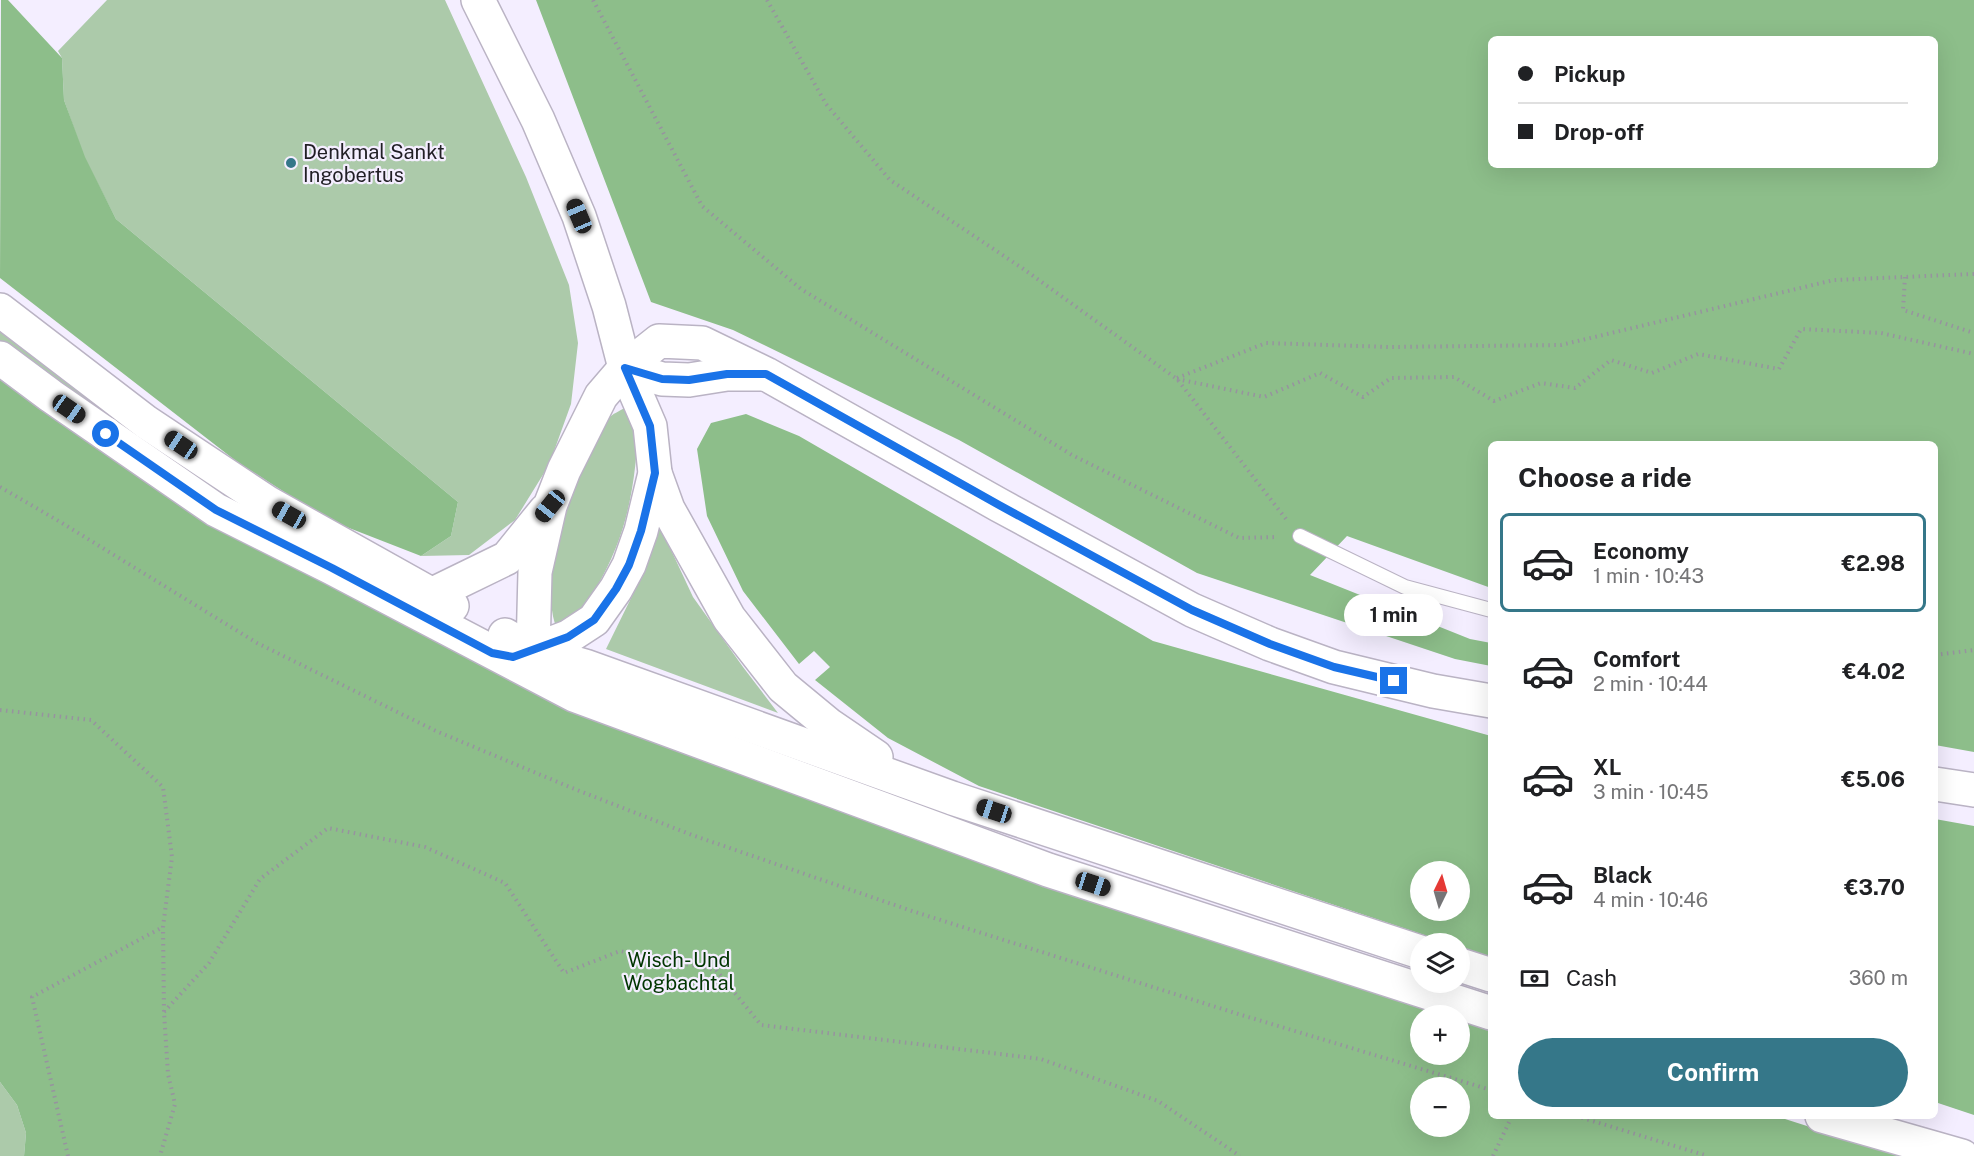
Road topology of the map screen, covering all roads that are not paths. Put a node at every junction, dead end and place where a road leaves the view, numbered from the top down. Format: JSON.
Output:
{"nodes":[{"id":1,"x":478,"y":0,"type":"edge"},
{"id":2,"x":0,"y":310,"type":"edge"},
{"id":3,"x":0,"y":358,"type":"edge"},
{"id":4,"x":625,"y":368,"type":"junction"},
{"id":5,"x":655,"y":473,"type":"junction"},
{"id":6,"x":550,"y":506,"type":"junction"},
{"id":7,"x":1300,"y":536,"type":"road end"},
{"id":8,"x":431,"y":595,"type":"junction"},
{"id":9,"x":1488,"y":609,"type":"edge"},
{"id":10,"x":533,"y":651,"type":"junction"},
{"id":11,"x":492,"y":653,"type":"junction"},
{"id":12,"x":574,"y":695,"type":"junction"},
{"id":13,"x":1488,"y":700,"type":"edge"},
{"id":14,"x":1938,"y":784,"type":"edge"},
{"id":15,"x":1974,"y":790,"type":"edge"},
{"id":16,"x":952,"y":798,"type":"junction"},
{"id":17,"x":1410,"y":949,"type":"edge"},
{"id":18,"x":1470,"y":968,"type":"edge"},
{"id":19,"x":1488,"y":974,"type":"edge"},
{"id":20,"x":1488,"y":1012,"type":"edge"},
{"id":21,"x":1832,"y":1119,"type":"edge"},
{"id":22,"x":1897,"y":1119,"type":"edge"},
{"id":23,"x":1974,"y":1148,"type":"edge"},
{"id":24,"x":1962,"y":1156,"type":"edge"}],
"edges":[{"from":1,"to":4,"type":"main road"},
{"from":2,"to":8,"type":"main road"},
{"from":3,"to":11,"type":"main road"},
{"from":4,"to":5,"type":"main road"},
{"from":4,"to":6,"type":"main road"},
{"from":4,"to":13,"type":"main road"},
{"from":5,"to":10,"type":"main road"},
{"from":5,"to":16,"type":"main road"},
{"from":6,"to":8,"type":"main road"},
{"from":6,"to":10,"type":"main road"},
{"from":7,"to":9,"type":"lane"},
{"from":8,"to":10,"type":"main road"},
{"from":10,"to":11,"type":"main road"},
{"from":10,"to":12,"type":"main road"},
{"from":10,"to":16,"type":"main road"},
{"from":11,"to":12,"type":"main road"},
{"from":12,"to":20,"type":"main road"},
{"from":14,"to":15,"type":"main road"},
{"from":16,"to":17,"type":"main road"},
{"from":18,"to":19,"type":"main road"},
{"from":21,"to":24,"type":"main road"},
{"from":22,"to":23,"type":"main road"}]}
